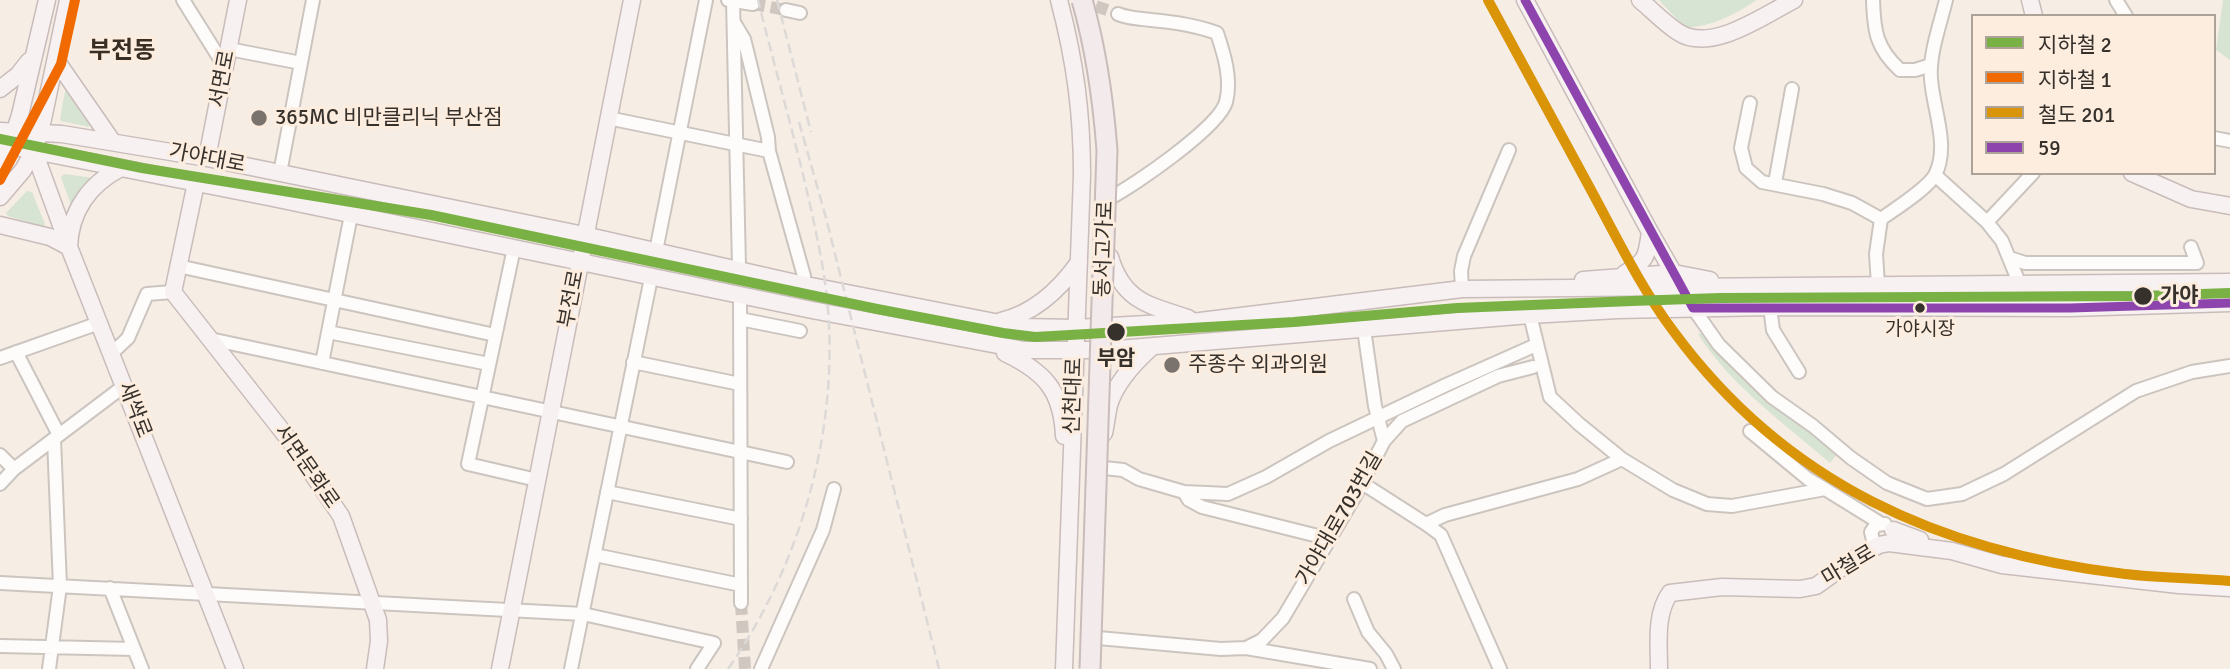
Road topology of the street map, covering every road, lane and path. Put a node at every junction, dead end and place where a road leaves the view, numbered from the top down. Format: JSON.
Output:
{"nodes":[{"id":1,"x":47,"y":0,"type":"edge"},
{"id":2,"x":68,"y":0,"type":"edge"},
{"id":3,"x":183,"y":0,"type":"edge"},
{"id":4,"x":239,"y":0,"type":"edge"},
{"id":5,"x":313,"y":0,"type":"edge"},
{"id":6,"x":632,"y":0,"type":"edge"},
{"id":7,"x":706,"y":0,"type":"edge"},
{"id":8,"x":731,"y":0,"type":"edge"},
{"id":9,"x":1059,"y":0,"type":"edge"},
{"id":10,"x":1070,"y":0,"type":"edge"},
{"id":11,"x":1082,"y":0,"type":"edge"},
{"id":12,"x":1088,"y":0,"type":"edge"},
{"id":13,"x":1525,"y":0,"type":"edge"},
{"id":14,"x":1640,"y":0,"type":"edge"},
{"id":15,"x":1794,"y":0,"type":"edge"},
{"id":16,"x":1873,"y":0,"type":"edge"},
{"id":17,"x":1946,"y":0,"type":"edge"},
{"id":18,"x":2116,"y":0,"type":"edge"},
{"id":19,"x":753,"y":4,"type":"dead end"},
{"id":20,"x":786,"y":10,"type":"tunnel mouth"},
{"id":21,"x":800,"y":13,"type":"dead end"},
{"id":22,"x":1118,"y":14,"type":"tunnel mouth"},
{"id":23,"x":2128,"y":14,"type":"edge"},
{"id":24,"x":734,"y":22,"type":"junction"},
{"id":25,"x":229,"y":49,"type":"junction"},
{"id":26,"x":33,"y":56,"type":"junction"},
{"id":27,"x":56,"y":60,"type":"junction"},
{"id":28,"x":301,"y":63,"type":"junction"},
{"id":29,"x":1931,"y":65,"type":"junction"},
{"id":30,"x":225,"y":67,"type":"junction"},
{"id":31,"x":0,"y":89,"type":"edge"},
{"id":32,"x":1792,"y":89,"type":"dead end"},
{"id":33,"x":1750,"y":103,"type":"dead end"},
{"id":34,"x":608,"y":118,"type":"junction"},
{"id":35,"x":39,"y":133,"type":"junction"},
{"id":36,"x":680,"y":134,"type":"junction"},
{"id":37,"x":6,"y":138,"type":"edge"},
{"id":38,"x":112,"y":141,"type":"junction"},
{"id":39,"x":737,"y":145,"type":"junction"},
{"id":40,"x":1509,"y":150,"type":"dead end"},
{"id":41,"x":34,"y":151,"type":"junction"},
{"id":42,"x":769,"y":151,"type":"junction"},
{"id":43,"x":207,"y":158,"type":"junction"},
{"id":44,"x":0,"y":162,"type":"edge"},
{"id":45,"x":121,"y":168,"type":"junction"},
{"id":46,"x":281,"y":173,"type":"junction"},
{"id":47,"x":1935,"y":175,"type":"junction"},
{"id":48,"x":2031,"y":175,"type":"edge"},
{"id":49,"x":2137,"y":175,"type":"edge"},
{"id":50,"x":196,"y":183,"type":"junction"},
{"id":51,"x":1775,"y":183,"type":"junction"},
{"id":52,"x":0,"y":197,"type":"edge"},
{"id":53,"x":1110,"y":198,"type":"junction"},
{"id":54,"x":2230,"y":206,"type":"edge"},
{"id":55,"x":351,"y":215,"type":"junction"},
{"id":56,"x":1881,"y":219,"type":"junction"},
{"id":57,"x":1987,"y":222,"type":"junction"},
{"id":58,"x":0,"y":225,"type":"edge"},
{"id":59,"x":584,"y":235,"type":"junction"},
{"id":60,"x":1653,"y":239,"type":"junction"},
{"id":61,"x":69,"y":247,"type":"junction"},
{"id":62,"x":2191,"y":247,"type":"dead end"},
{"id":63,"x":513,"y":248,"type":"junction"},
{"id":64,"x":656,"y":251,"type":"junction"},
{"id":65,"x":1110,"y":257,"type":"junction"},
{"id":66,"x":2010,"y":258,"type":"junction"},
{"id":67,"x":702,"y":261,"type":"junction"},
{"id":68,"x":1079,"y":262,"type":"junction"},
{"id":69,"x":580,"y":263,"type":"junction"},
{"id":70,"x":178,"y":266,"type":"junction"},
{"id":71,"x":739,"y":266,"type":"junction"},
{"id":72,"x":804,"y":275,"type":"junction"},
{"id":73,"x":651,"y":278,"type":"junction"},
{"id":74,"x":1678,"y":280,"type":"junction"},
{"id":75,"x":1708,"y":280,"type":"junction"},
{"id":76,"x":2230,"y":282,"type":"edge"},
{"id":77,"x":1613,"y":283,"type":"junction"},
{"id":78,"x":1878,"y":285,"type":"junction"},
{"id":79,"x":2020,"y":285,"type":"junction"},
{"id":80,"x":1749,"y":286,"type":"junction"},
{"id":81,"x":1462,"y":289,"type":"junction"},
{"id":82,"x":173,"y":292,"type":"junction"},
{"id":83,"x":745,"y":297,"type":"junction"},
{"id":84,"x":335,"y":300,"type":"junction"},
{"id":85,"x":2230,"y":303,"type":"edge"},
{"id":86,"x":1770,"y":307,"type":"junction"},
{"id":87,"x":1693,"y":308,"type":"junction"},
{"id":88,"x":1616,"y":310,"type":"junction"},
{"id":89,"x":1530,"y":315,"type":"junction"},
{"id":90,"x":740,"y":318,"type":"junction"},
{"id":91,"x":1200,"y":321,"type":"junction"},
{"id":92,"x":99,"y":323,"type":"junction"},
{"id":93,"x":988,"y":323,"type":"junction"},
{"id":94,"x":1107,"y":327,"type":"junction"},
{"id":95,"x":1076,"y":328,"type":"junction"},
{"id":96,"x":1364,"y":329,"type":"junction"},
{"id":97,"x":800,"y":331,"type":"dead end"},
{"id":98,"x":328,"y":332,"type":"junction"},
{"id":99,"x":495,"y":334,"type":"junction"},
{"id":100,"x":210,"y":339,"type":"junction"},
{"id":101,"x":979,"y":342,"type":"junction"},
{"id":102,"x":1536,"y":345,"type":"junction"},
{"id":103,"x":1153,"y":346,"type":"junction"},
{"id":104,"x":1075,"y":350,"type":"junction"},
{"id":105,"x":1106,"y":350,"type":"junction"},
{"id":106,"x":16,"y":352,"type":"junction"},
{"id":107,"x":111,"y":354,"type":"junction"},
{"id":108,"x":0,"y":358,"type":"edge"},
{"id":109,"x":634,"y":362,"type":"junction"},
{"id":110,"x":322,"y":363,"type":"junction"},
{"id":111,"x":489,"y":364,"type":"junction"},
{"id":112,"x":2230,"y":366,"type":"edge"},
{"id":113,"x":1533,"y":367,"type":"dead end"},
{"id":114,"x":1799,"y":372,"type":"dead end"},
{"id":115,"x":740,"y":384,"type":"junction"},
{"id":116,"x":124,"y":386,"type":"junction"},
{"id":117,"x":482,"y":396,"type":"junction"},
{"id":118,"x":550,"y":410,"type":"junction"},
{"id":119,"x":1378,"y":418,"type":"junction"},
{"id":120,"x":621,"y":425,"type":"junction"},
{"id":121,"x":1750,"y":431,"type":"dead end"},
{"id":122,"x":56,"y":437,"type":"junction"},
{"id":123,"x":1103,"y":439,"type":"junction"},
{"id":124,"x":1384,"y":441,"type":"junction"},
{"id":125,"x":740,"y":452,"type":"junction"},
{"id":126,"x":0,"y":455,"type":"edge"},
{"id":127,"x":1622,"y":459,"type":"junction"},
{"id":128,"x":787,"y":462,"type":"dead end"},
{"id":129,"x":1104,"y":468,"type":"junction"},
{"id":130,"x":14,"y":469,"type":"junction"},
{"id":131,"x":537,"y":480,"type":"junction"},
{"id":132,"x":0,"y":484,"type":"edge"},
{"id":133,"x":1362,"y":484,"type":"junction"},
{"id":134,"x":834,"y":489,"type":"dead end"},
{"id":135,"x":1825,"y":489,"type":"junction"},
{"id":136,"x":1071,"y":491,"type":"junction"},
{"id":137,"x":607,"y":492,"type":"junction"},
{"id":138,"x":1184,"y":492,"type":"junction"},
{"id":139,"x":741,"y":519,"type":"junction"},
{"id":140,"x":1426,"y":524,"type":"junction"},
{"id":141,"x":1885,"y":535,"type":"junction"},
{"id":142,"x":1330,"y":539,"type":"junction"},
{"id":143,"x":595,"y":555,"type":"junction"},
{"id":144,"x":0,"y":583,"type":"edge"},
{"id":145,"x":741,"y":585,"type":"junction"},
{"id":146,"x":60,"y":586,"type":"junction"},
{"id":147,"x":110,"y":588,"type":"junction"},
{"id":148,"x":2230,"y":588,"type":"edge"},
{"id":149,"x":205,"y":593,"type":"junction"},
{"id":150,"x":1354,"y":599,"type":"dead end"},
{"id":151,"x":370,"y":603,"type":"junction"},
{"id":152,"x":741,"y":603,"type":"tunnel mouth"},
{"id":153,"x":511,"y":610,"type":"junction"},
{"id":154,"x":583,"y":614,"type":"junction"},
{"id":155,"x":1098,"y":638,"type":"junction"},
{"id":156,"x":0,"y":646,"type":"edge"},
{"id":157,"x":51,"y":647,"type":"junction"},
{"id":158,"x":1246,"y":648,"type":"junction"},
{"id":159,"x":134,"y":649,"type":"junction"},
{"id":160,"x":49,"y":669,"type":"edge"},
{"id":161,"x":142,"y":669,"type":"edge"},
{"id":162,"x":235,"y":669,"type":"edge"},
{"id":163,"x":375,"y":669,"type":"edge"},
{"id":164,"x":500,"y":669,"type":"edge"},
{"id":165,"x":571,"y":669,"type":"edge"},
{"id":166,"x":697,"y":669,"type":"edge"},
{"id":167,"x":761,"y":669,"type":"edge"},
{"id":168,"x":1064,"y":669,"type":"edge"},
{"id":169,"x":1078,"y":669,"type":"edge"},
{"id":170,"x":1090,"y":669,"type":"edge"},
{"id":171,"x":1096,"y":669,"type":"edge"},
{"id":172,"x":1370,"y":669,"type":"edge"},
{"id":173,"x":1394,"y":669,"type":"edge"},
{"id":174,"x":1500,"y":669,"type":"edge"},
{"id":175,"x":1659,"y":669,"type":"edge"}],
"edges":[{"from":1,"to":26,"type":"main road"},
{"from":2,"to":27,"type":"main road"},
{"from":3,"to":30,"type":"street"},
{"from":4,"to":25,"type":"main road","name":"서면로"},
{"from":5,"to":28,"type":"street"},
{"from":6,"to":34,"type":"main road","name":"부전로"},
{"from":7,"to":36,"type":"street"},
{"from":8,"to":19,"type":"street"},
{"from":8,"to":24,"type":"street"},
{"from":9,"to":68,"type":"main road","name":"신천대로"},
{"from":10,"to":169,"type":"highway","name":"동서고가로"},
{"from":11,"to":170,"type":"highway","name":"동서고가로","bridge":true},
{"from":12,"to":53,"type":"main road","name":"신천대로"},
{"from":13,"to":60,"type":"main road"},
{"from":14,"to":15,"type":"main road"},
{"from":16,"to":29,"type":"street"},
{"from":17,"to":29,"type":"street"},
{"from":18,"to":23,"type":"street"},
{"from":20,"to":21,"type":"street"},
{"from":22,"to":53,"type":"street"},
{"from":24,"to":39,"type":"street"},
{"from":24,"to":42,"type":"street"},
{"from":25,"to":28,"type":"street"},
{"from":25,"to":30,"type":"main road","name":"서면로"},
{"from":26,"to":31,"type":"main road"},
{"from":26,"to":37,"type":"main road"},
{"from":27,"to":35,"type":"main road"},
{"from":27,"to":38,"type":"main road"},
{"from":28,"to":46,"type":"street"},
{"from":29,"to":47,"type":"street"},
{"from":30,"to":43,"type":"main road","name":"서면로"},
{"from":32,"to":51,"type":"street"},
{"from":33,"to":51,"type":"street"},
{"from":34,"to":36,"type":"street"},
{"from":34,"to":59,"type":"main road","name":"부전로"},
{"from":35,"to":37,"type":"main road","name":"가야대로"},
{"from":35,"to":38,"type":"main road","name":"가야대로"},
{"from":35,"to":41,"type":"main road"},
{"from":36,"to":39,"type":"street"},
{"from":36,"to":64,"type":"street"},
{"from":37,"to":41,"type":"main road","name":"가야대로"},
{"from":37,"to":44,"type":"main road"},
{"from":38,"to":43,"type":"main road","name":"가야대로"},
{"from":39,"to":42,"type":"street"},
{"from":39,"to":71,"type":"street"},
{"from":40,"to":81,"type":"street"},
{"from":41,"to":45,"type":"main road","name":"가야대로"},
{"from":41,"to":52,"type":"main road"},
{"from":41,"to":61,"type":"main road","name":"새싹로"},
{"from":42,"to":72,"type":"street"},
{"from":43,"to":46,"type":"main road","name":"가야대로"},
{"from":45,"to":50,"type":"main road","name":"가야대로"},
{"from":45,"to":61,"type":"main road"},
{"from":46,"to":59,"type":"main road","name":"가야대로"},
{"from":47,"to":56,"type":"street"},
{"from":47,"to":57,"type":"street"},
{"from":48,"to":57,"type":"street"},
{"from":49,"to":54,"type":"main road"},
{"from":50,"to":55,"type":"main road","name":"가야대로"},
{"from":50,"to":70,"type":"main road"},
{"from":51,"to":56,"type":"street"},
{"from":53,"to":65,"type":"main road","name":"신천대로"},
{"from":55,"to":63,"type":"main road","name":"가야대로"},
{"from":55,"to":84,"type":"street"},
{"from":56,"to":78,"type":"street"},
{"from":57,"to":66,"type":"street"},
{"from":58,"to":61,"type":"main road"},
{"from":59,"to":64,"type":"main road","name":"가야대로"},
{"from":59,"to":69,"type":"main road","name":"부전로"},
{"from":60,"to":74,"type":"main road"},
{"from":60,"to":75,"type":"main road"},
{"from":60,"to":77,"type":"main road"},
{"from":61,"to":92,"type":"main road","name":"새싹로"},
{"from":62,"to":66,"type":"street"},
{"from":63,"to":69,"type":"main road","name":"가야대로"},
{"from":63,"to":99,"type":"street"},
{"from":64,"to":67,"type":"main road","name":"가야대로"},
{"from":65,"to":91,"type":"main road"},
{"from":65,"to":94,"type":"main road","name":"신천대로"},
{"from":66,"to":79,"type":"street"},
{"from":67,"to":71,"type":"main road"},
{"from":67,"to":93,"type":"main road","name":"가야대로"},
{"from":68,"to":93,"type":"main road"},
{"from":68,"to":95,"type":"main road","name":"신천대로"},
{"from":69,"to":73,"type":"main road","name":"가야대로"},
{"from":69,"to":118,"type":"main road","name":"부전로"},
{"from":70,"to":82,"type":"main road"},
{"from":70,"to":84,"type":"street"},
{"from":71,"to":72,"type":"main road"},
{"from":72,"to":93,"type":"main road"},
{"from":73,"to":83,"type":"main road","name":"가야대로"},
{"from":73,"to":109,"type":"street"},
{"from":74,"to":75,"type":"main road"},
{"from":74,"to":77,"type":"main road","name":"가야대로"},
{"from":74,"to":80,"type":"main road"},
{"from":74,"to":87,"type":"main road"},
{"from":75,"to":80,"type":"main road"},
{"from":76,"to":79,"type":"main road"},
{"from":77,"to":81,"type":"main road","name":"가야대로"},
{"from":77,"to":88,"type":"main road"},
{"from":78,"to":79,"type":"main road"},
{"from":78,"to":80,"type":"main road"},
{"from":81,"to":91,"type":"main road","name":"가야대로"},
{"from":82,"to":100,"type":"main road","name":"서면문화로"},
{"from":82,"to":107,"type":"street"},
{"from":83,"to":90,"type":"street"},
{"from":83,"to":101,"type":"main road","name":"가야대로"},
{"from":84,"to":98,"type":"street"},
{"from":84,"to":99,"type":"street"},
{"from":85,"to":86,"type":"main road"},
{"from":86,"to":87,"type":"main road"},
{"from":86,"to":114,"type":"street"},
{"from":87,"to":88,"type":"main road"},
{"from":87,"to":112,"type":"street"},
{"from":88,"to":89,"type":"main road"},
{"from":89,"to":96,"type":"main road"},
{"from":89,"to":102,"type":"street"},
{"from":90,"to":97,"type":"street"},
{"from":90,"to":115,"type":"street"},
{"from":91,"to":94,"type":"main road","name":"가야대로"},
{"from":92,"to":106,"type":"street"},
{"from":92,"to":107,"type":"main road","name":"새싹로"},
{"from":93,"to":95,"type":"main road","name":"가야대로"},
{"from":94,"to":95,"type":"main road","name":"가야대로"},
{"from":94,"to":105,"type":"main road","name":"신천대로"},
{"from":95,"to":104,"type":"main road","name":"신천대로"},
{"from":96,"to":103,"type":"main road"},
{"from":96,"to":119,"type":"street","name":"가야대로703번길"},
{"from":98,"to":110,"type":"street"},
{"from":98,"to":111,"type":"street"},
{"from":99,"to":111,"type":"street"},
{"from":100,"to":110,"type":"street"},
{"from":100,"to":151,"type":"main road","name":"서면문화로"},
{"from":101,"to":104,"type":"main road"},
{"from":101,"to":136,"type":"main road"},
{"from":102,"to":119,"type":"street"},
{"from":102,"to":127,"type":"street"},
{"from":103,"to":105,"type":"main road"},
{"from":103,"to":123,"type":"main road"},
{"from":104,"to":105,"type":"main road"},
{"from":104,"to":136,"type":"main road","name":"신천대로"},
{"from":105,"to":123,"type":"main road","name":"신천대로"},
{"from":106,"to":108,"type":"street"},
{"from":106,"to":122,"type":"street"},
{"from":107,"to":116,"type":"main road","name":"새싹로"},
{"from":109,"to":115,"type":"street"},
{"from":109,"to":120,"type":"street"},
{"from":110,"to":117,"type":"street"},
{"from":111,"to":117,"type":"street"},
{"from":113,"to":124,"type":"street"},
{"from":115,"to":125,"type":"street"},
{"from":116,"to":122,"type":"street"},
{"from":116,"to":149,"type":"main road","name":"새싹로"},
{"from":117,"to":118,"type":"street"},
{"from":117,"to":131,"type":"street"},
{"from":118,"to":120,"type":"street"},
{"from":118,"to":131,"type":"main road","name":"부전로"},
{"from":119,"to":124,"type":"street","name":"가야대로703번길"},
{"from":119,"to":138,"type":"street"},
{"from":120,"to":125,"type":"street"},
{"from":120,"to":137,"type":"street"},
{"from":121,"to":135,"type":"street"},
{"from":122,"to":130,"type":"street"},
{"from":122,"to":146,"type":"street"},
{"from":123,"to":129,"type":"main road","name":"신천대로"},
{"from":124,"to":133,"type":"street","name":"가야대로703번길"},
{"from":125,"to":128,"type":"street"},
{"from":125,"to":139,"type":"street"},
{"from":126,"to":130,"type":"street"},
{"from":127,"to":135,"type":"street"},
{"from":127,"to":140,"type":"street"},
{"from":129,"to":138,"type":"street"},
{"from":129,"to":155,"type":"main road","name":"신천대로"},
{"from":130,"to":132,"type":"street"},
{"from":131,"to":153,"type":"main road","name":"부전로"},
{"from":133,"to":140,"type":"street"},
{"from":133,"to":142,"type":"street","name":"가야대로703번길"},
{"from":134,"to":167,"type":"street"},
{"from":135,"to":141,"type":"street"},
{"from":136,"to":168,"type":"main road","name":"신천대로"},
{"from":137,"to":139,"type":"street"},
{"from":137,"to":143,"type":"street"},
{"from":138,"to":142,"type":"street"},
{"from":139,"to":145,"type":"street"},
{"from":140,"to":174,"type":"street"},
{"from":141,"to":148,"type":"main road"},
{"from":141,"to":175,"type":"main road","name":"마철로"},
{"from":142,"to":158,"type":"street","name":"가야대로703번길"},
{"from":143,"to":145,"type":"street"},
{"from":143,"to":154,"type":"street"},
{"from":144,"to":146,"type":"street"},
{"from":145,"to":152,"type":"street"},
{"from":146,"to":147,"type":"street"},
{"from":146,"to":157,"type":"street"},
{"from":147,"to":149,"type":"street"},
{"from":147,"to":159,"type":"street"},
{"from":149,"to":151,"type":"street"},
{"from":149,"to":162,"type":"main road","name":"새싹로"},
{"from":150,"to":173,"type":"street"},
{"from":151,"to":153,"type":"street"},
{"from":151,"to":163,"type":"main road","name":"서면문화로"},
{"from":153,"to":154,"type":"street"},
{"from":153,"to":164,"type":"main road","name":"부전로"},
{"from":154,"to":165,"type":"street"},
{"from":154,"to":166,"type":"street"},
{"from":155,"to":158,"type":"street"},
{"from":155,"to":171,"type":"main road","name":"신천대로"},
{"from":156,"to":157,"type":"street"},
{"from":157,"to":159,"type":"street"},
{"from":157,"to":160,"type":"street"},
{"from":158,"to":172,"type":"street"},
{"from":159,"to":161,"type":"street"}]}
